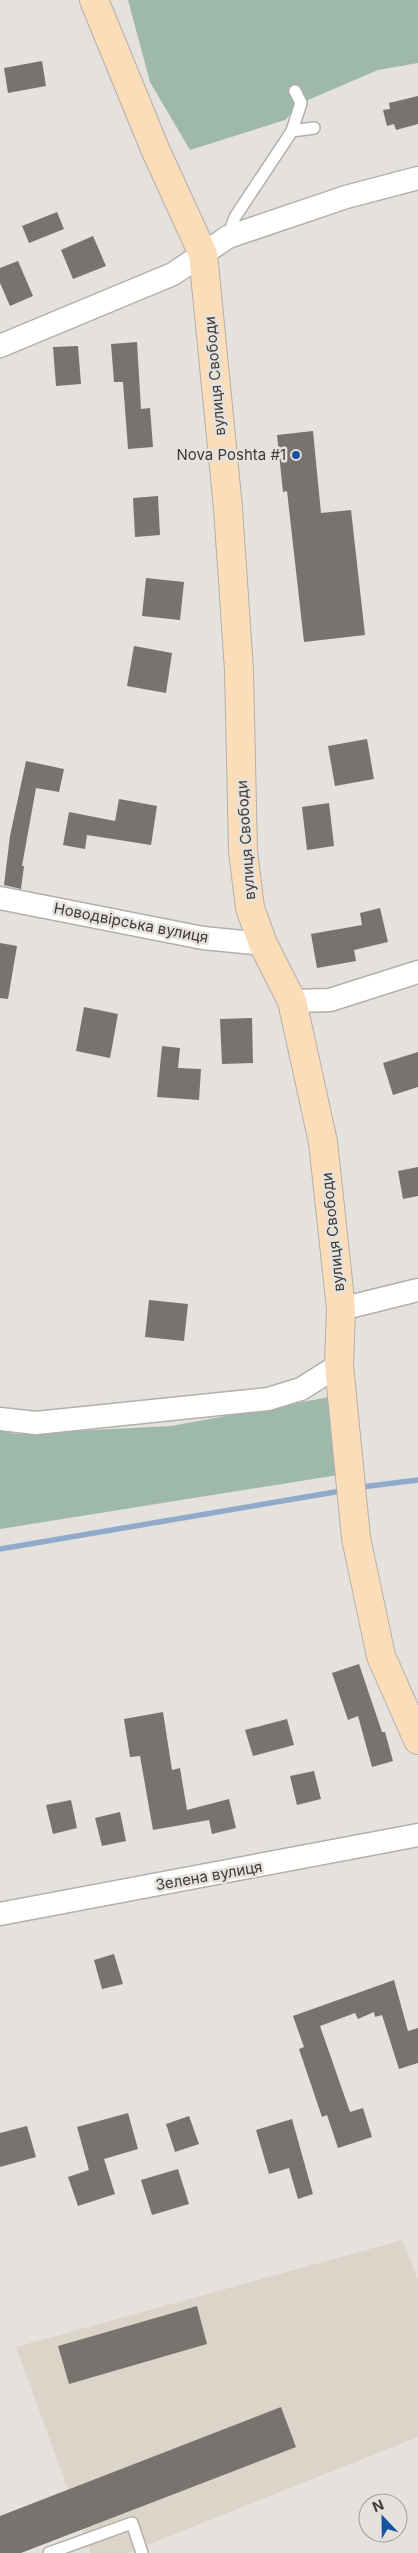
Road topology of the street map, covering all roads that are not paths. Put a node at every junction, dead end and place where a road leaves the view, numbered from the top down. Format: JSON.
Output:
{"nodes":[{"id":1,"x":94,"y":0,"type":"edge"},
{"id":2,"x":295,"y":91,"type":"dead end"},
{"id":3,"x":314,"y":128,"type":"dead end"},
{"id":4,"x":292,"y":131,"type":"junction"},
{"id":5,"x":418,"y":178,"type":"edge"},
{"id":6,"x":228,"y":238,"type":"junction"},
{"id":7,"x":203,"y":254,"type":"junction"},
{"id":8,"x":0,"y":346,"type":"edge"},
{"id":9,"x":0,"y":898,"type":"edge"},
{"id":10,"x":263,"y":944,"type":"junction"},
{"id":11,"x":418,"y":972,"type":"edge"},
{"id":12,"x":292,"y":1001,"type":"junction"},
{"id":13,"x":418,"y":1290,"type":"edge"},
{"id":14,"x":341,"y":1309,"type":"junction"},
{"id":15,"x":339,"y":1365,"type":"junction"},
{"id":16,"x":0,"y":1419,"type":"edge"},
{"id":17,"x":418,"y":1740,"type":"edge"},
{"id":18,"x":418,"y":1835,"type":"edge"},
{"id":19,"x":0,"y":1914,"type":"edge"},
{"id":20,"x":49,"y":2553,"type":"edge"},
{"id":21,"x":142,"y":2553,"type":"edge"}],
"edges":[{"from":1,"to":7,"type":"main road","name":"вулиця Свободи"},
{"from":2,"to":4,"type":"lane"},
{"from":3,"to":4,"type":"lane"},
{"from":4,"to":6,"type":"lane"},
{"from":5,"to":6,"type":"street"},
{"from":6,"to":7,"type":"street"},
{"from":7,"to":8,"type":"street"},
{"from":7,"to":10,"type":"main road","name":"вулиця Свободи"},
{"from":9,"to":10,"type":"street","name":"Новодвірська вулиця"},
{"from":10,"to":12,"type":"main road","name":"вулиця Свободи"},
{"from":11,"to":12,"type":"street"},
{"from":12,"to":14,"type":"main road","name":"вулиця Свободи"},
{"from":13,"to":14,"type":"street"},
{"from":14,"to":15,"type":"main road","name":"вулиця Свободи"},
{"from":15,"to":16,"type":"street"},
{"from":15,"to":17,"type":"main road","name":"вулиця Свободи"},
{"from":18,"to":19,"type":"street","name":"Зелена вулиця"},
{"from":20,"to":21,"type":"lane"}]}
